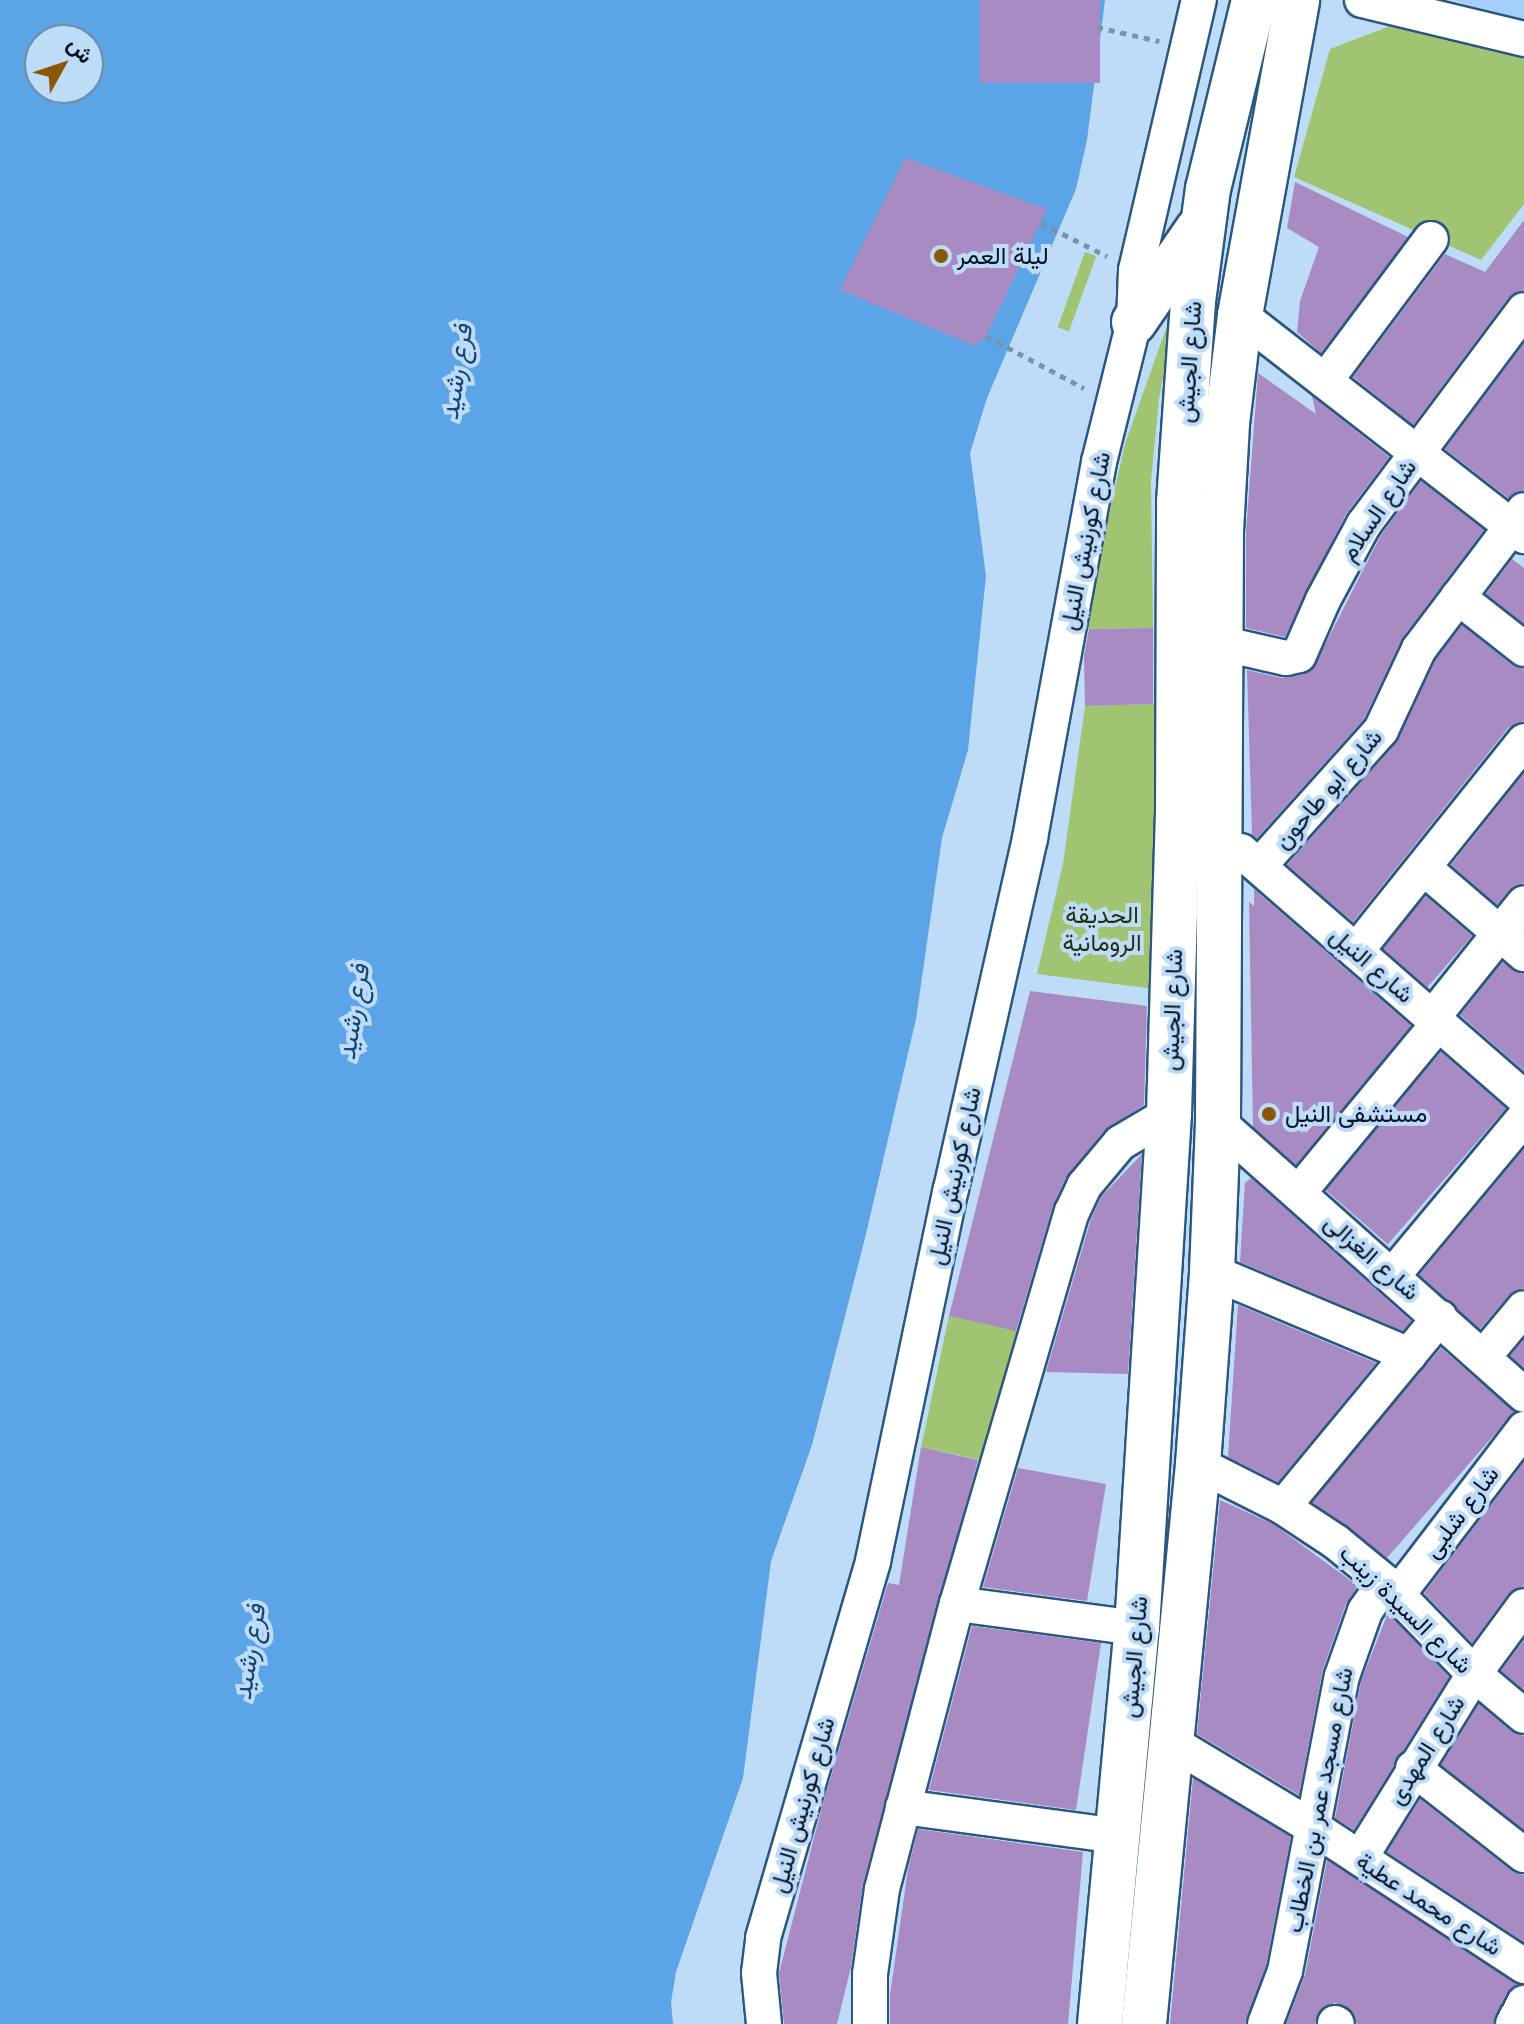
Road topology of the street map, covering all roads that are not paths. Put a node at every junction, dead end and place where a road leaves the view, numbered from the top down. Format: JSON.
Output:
{"nodes":[{"id":1,"x":1199,"y":0,"type":"edge"},
{"id":2,"x":1254,"y":0,"type":"edge"},
{"id":3,"x":1297,"y":0,"type":"edge"},
{"id":4,"x":1362,"y":0,"type":"edge"},
{"id":5,"x":1524,"y":39,"type":"edge"},
{"id":6,"x":1200,"y":227,"type":"junction"},
{"id":7,"x":1431,"y":239,"type":"dead end"},
{"id":8,"x":1524,"y":310,"type":"edge"},
{"id":9,"x":1240,"y":315,"type":"junction"},
{"id":10,"x":1134,"y":322,"type":"junction"},
{"id":11,"x":1325,"y":381,"type":"junction"},
{"id":12,"x":1417,"y":453,"type":"junction"},
{"id":13,"x":1520,"y":524,"type":"edge"},
{"id":14,"x":1458,"y":597,"type":"junction"},
{"id":15,"x":1220,"y":643,"type":"junction"},
{"id":16,"x":1524,"y":649,"type":"edge"},
{"id":17,"x":1524,"y":741,"type":"edge"},
{"id":18,"x":1220,"y":832,"type":"junction"},
{"id":19,"x":1259,"y":866,"type":"junction"},
{"id":20,"x":1424,"y":868,"type":"junction"},
{"id":21,"x":1524,"y":903,"type":"edge"},
{"id":22,"x":1512,"y":943,"type":"edge"},
{"id":23,"x":1356,"y":951,"type":"junction"},
{"id":24,"x":1436,"y":1020,"type":"junction"},
{"id":25,"x":1524,"y":1098,"type":"edge"},
{"id":26,"x":1169,"y":1114,"type":"junction"},
{"id":27,"x":1524,"y":1118,"type":"edge"},
{"id":28,"x":1218,"y":1122,"type":"junction"},
{"id":29,"x":1299,"y":1192,"type":"junction"},
{"id":30,"x":1212,"y":1272,"type":"junction"},
{"id":31,"x":1393,"y":1275,"type":"junction"},
{"id":32,"x":1524,"y":1308,"type":"edge"},
{"id":33,"x":1440,"y":1317,"type":"junction"},
{"id":34,"x":1409,"y":1355,"type":"junction"},
{"id":35,"x":1484,"y":1356,"type":"junction"},
{"id":36,"x":1524,"y":1395,"type":"edge"},
{"id":37,"x":1524,"y":1429,"type":"edge"},
{"id":38,"x":1198,"y":1464,"type":"junction"},
{"id":39,"x":1283,"y":1507,"type":"junction"},
{"id":40,"x":1392,"y":1588,"type":"junction"},
{"id":41,"x":957,"y":1604,"type":"junction"},
{"id":42,"x":1524,"y":1606,"type":"edge"},
{"id":43,"x":1137,"y":1628,"type":"junction"},
{"id":44,"x":1474,"y":1674,"type":"junction"},
{"id":45,"x":1524,"y":1716,"type":"edge"},
{"id":46,"x":1171,"y":1742,"type":"junction"},
{"id":47,"x":1413,"y":1768,"type":"junction"},
{"id":48,"x":903,"y":1807,"type":"junction"},
{"id":49,"x":1311,"y":1826,"type":"junction"},
{"id":50,"x":1117,"y":1836,"type":"junction"},
{"id":51,"x":1524,"y":1855,"type":"edge"},
{"id":52,"x":1360,"y":1858,"type":"junction"},
{"id":53,"x":1524,"y":1966,"type":"edge"},
{"id":54,"x":1524,"y":2003,"type":"edge"},
{"id":55,"x":764,"y":2024,"type":"edge"},
{"id":56,"x":870,"y":2024,"type":"edge"},
{"id":57,"x":1100,"y":2024,"type":"edge"},
{"id":58,"x":1144,"y":2024,"type":"edge"},
{"id":59,"x":1265,"y":2024,"type":"edge"},
{"id":60,"x":1513,"y":2024,"type":"edge"}],
"edges":[{"from":1,"to":10,"type":"street","name":"شارع كورنيش النيل"},
{"from":2,"to":6,"type":"main road","name":"شارع الجيش"},
{"from":3,"to":9,"type":"main road","name":"شارع الجيش"},
{"from":4,"to":5,"type":"street"},
{"from":6,"to":10,"type":"main road"},
{"from":6,"to":26,"type":"main road","name":"شارع الجيش"},
{"from":7,"to":11,"type":"street"},
{"from":8,"to":12,"type":"street","name":"شارع السلام"},
{"from":9,"to":11,"type":"street"},
{"from":9,"to":15,"type":"main road","name":"شارع الجيش"},
{"from":10,"to":55,"type":"street","name":"شارع كورنيش النيل"},
{"from":11,"to":12,"type":"street"},
{"from":12,"to":13,"type":"street"},
{"from":12,"to":15,"type":"street","name":"شارع السلام"},
{"from":13,"to":14,"type":"street","name":"شارع ابو طاحون"},
{"from":14,"to":16,"type":"street"},
{"from":14,"to":19,"type":"street","name":"شارع ابو طاحون"},
{"from":15,"to":18,"type":"main road","name":"شارع الجيش"},
{"from":17,"to":20,"type":"street"},
{"from":18,"to":19,"type":"street","name":"شارع النيل"},
{"from":18,"to":28,"type":"main road","name":"شارع الجيش"},
{"from":19,"to":23,"type":"street","name":"شارع النيل"},
{"from":20,"to":22,"type":"street"},
{"from":20,"to":23,"type":"street"},
{"from":21,"to":22,"type":"street"},
{"from":22,"to":24,"type":"street"},
{"from":23,"to":24,"type":"street","name":"شارع النيل"},
{"from":24,"to":25,"type":"street","name":"شارع النيل"},
{"from":24,"to":29,"type":"street"},
{"from":26,"to":41,"type":"street"},
{"from":26,"to":43,"type":"main road","name":"شارع الجيش"},
{"from":27,"to":31,"type":"street"},
{"from":28,"to":29,"type":"street","name":"شارع الغزالى"},
{"from":28,"to":30,"type":"main road","name":"شارع الجيش"},
{"from":29,"to":31,"type":"street","name":"شارع الغزالى"},
{"from":30,"to":34,"type":"street"},
{"from":30,"to":38,"type":"main road","name":"شارع الجيش"},
{"from":31,"to":33,"type":"street","name":"شارع الغزالى"},
{"from":32,"to":35,"type":"street"},
{"from":33,"to":34,"type":"street"},
{"from":33,"to":35,"type":"street","name":"شارع الغزالى"},
{"from":34,"to":39,"type":"street"},
{"from":35,"to":36,"type":"street","name":"شارع الغزالى"},
{"from":37,"to":40,"type":"street","name":"شارع شلبى"},
{"from":38,"to":39,"type":"street","name":"شارع السيدة زينب"},
{"from":38,"to":46,"type":"main road","name":"شارع الجيش"},
{"from":39,"to":40,"type":"street","name":"شارع السيدة زينب"},
{"from":40,"to":44,"type":"street","name":"شارع السيدة زينب"},
{"from":40,"to":49,"type":"street","name":"شارع مسجد عمر بن الخطاب"},
{"from":41,"to":43,"type":"street"},
{"from":41,"to":48,"type":"street"},
{"from":42,"to":44,"type":"street","name":"شارع المهدى"},
{"from":43,"to":50,"type":"main road","name":"شارع الجيش"},
{"from":44,"to":45,"type":"street","name":"شارع السيدة زينب"},
{"from":44,"to":47,"type":"street","name":"شارع المهدى"},
{"from":46,"to":49,"type":"street","name":"شارع محمد عطية"},
{"from":46,"to":58,"type":"main road","name":"شارع الجيش"},
{"from":47,"to":51,"type":"street"},
{"from":47,"to":52,"type":"street","name":"شارع المهدى"},
{"from":48,"to":50,"type":"street"},
{"from":48,"to":56,"type":"street"},
{"from":49,"to":52,"type":"street","name":"شارع محمد عطية"},
{"from":49,"to":59,"type":"street","name":"شارع مسجد عمر بن الخطاب"},
{"from":50,"to":57,"type":"main road","name":"شارع الجيش"},
{"from":52,"to":53,"type":"street","name":"شارع محمد عطية"},
{"from":54,"to":60,"type":"street"}]}
